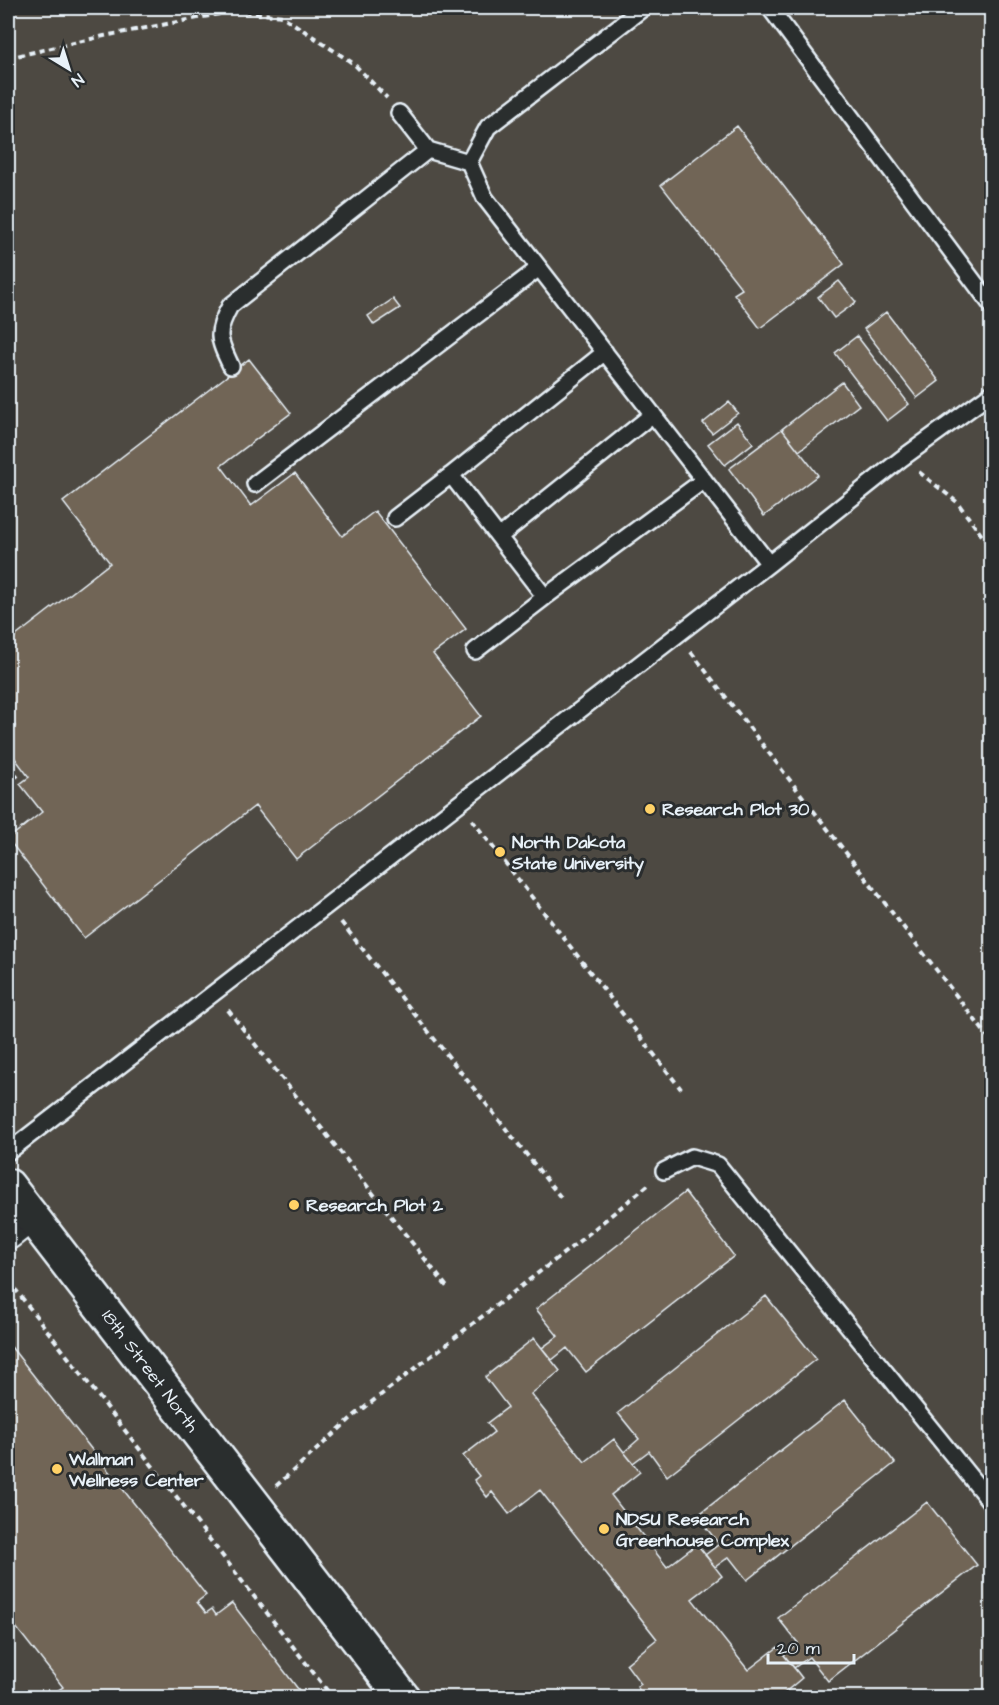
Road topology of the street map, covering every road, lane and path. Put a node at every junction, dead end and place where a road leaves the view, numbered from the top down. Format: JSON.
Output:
{"nodes":[{"id":1,"x":643,"y":8,"type":"edge"},
{"id":2,"x":770,"y":8,"type":"edge"},
{"id":3,"x":8,"y":58,"type":"edge"},
{"id":4,"x":399,"y":113,"type":"joint"},
{"id":5,"x":428,"y":150,"type":"junction"},
{"id":6,"x":470,"y":162,"type":"junction"},
{"id":7,"x":539,"y":268,"type":"junction"},
{"id":8,"x":992,"y":306,"type":"edge"},
{"id":9,"x":605,"y":352,"type":"junction"},
{"id":10,"x":231,"y":366,"type":"dead end"},
{"id":11,"x":992,"y":393,"type":"edge"},
{"id":12,"x":653,"y":414,"type":"junction"},
{"id":13,"x":901,"y":459,"type":"junction"},
{"id":14,"x":451,"y":475,"type":"junction"},
{"id":15,"x":704,"y":480,"type":"junction"},
{"id":16,"x":255,"y":484,"type":"dead end"},
{"id":17,"x":395,"y":518,"type":"dead end"},
{"id":18,"x":499,"y":537,"type":"junction"},
{"id":19,"x":992,"y":549,"type":"edge"},
{"id":20,"x":769,"y":564,"type":"junction"},
{"id":21,"x":545,"y":597,"type":"junction"},
{"id":22,"x":678,"y":635,"type":"junction"},
{"id":23,"x":475,"y":651,"type":"dead end"},
{"id":24,"x":18,"y":775,"type":"dead end"},
{"id":25,"x":8,"y":784,"type":"edge"},
{"id":26,"x":459,"y":803,"type":"junction"},
{"id":27,"x":328,"y":905,"type":"junction"},
{"id":28,"x":214,"y":993,"type":"junction"},
{"id":29,"x":992,"y":1042,"type":"edge"},
{"id":30,"x":681,"y":1089,"type":"dead end"},
{"id":31,"x":8,"y":1152,"type":"edge"},
{"id":32,"x":664,"y":1171,"type":"joint"},
{"id":33,"x":8,"y":1186,"type":"edge"},
{"id":34,"x":562,"y":1199,"type":"dead end"},
{"id":35,"x":19,"y":1224,"type":"edge"},
{"id":36,"x":8,"y":1282,"type":"edge"},
{"id":37,"x":447,"y":1287,"type":"dead end"},
{"id":38,"x":992,"y":1504,"type":"edge"},
{"id":39,"x":254,"y":1506,"type":"junction"},
{"id":40,"x":333,"y":1698,"type":"edge"},
{"id":41,"x":403,"y":1698,"type":"edge"}],
"edges":[{"from":1,"to":6,"type":"lane"},
{"from":2,"to":8,"type":"lane"},
{"from":3,"to":4,"type":"path"},
{"from":4,"to":5,"type":"lane"},
{"from":5,"to":6,"type":"lane"},
{"from":5,"to":10,"type":"lane"},
{"from":6,"to":7,"type":"lane"},
{"from":7,"to":9,"type":"lane"},
{"from":7,"to":16,"type":"lane"},
{"from":9,"to":12,"type":"lane"},
{"from":9,"to":14,"type":"lane"},
{"from":11,"to":13,"type":"lane"},
{"from":12,"to":15,"type":"lane"},
{"from":12,"to":18,"type":"lane"},
{"from":13,"to":19,"type":"path"},
{"from":13,"to":20,"type":"lane"},
{"from":14,"to":17,"type":"lane"},
{"from":14,"to":18,"type":"lane"},
{"from":15,"to":20,"type":"lane"},
{"from":15,"to":21,"type":"lane"},
{"from":18,"to":21,"type":"lane"},
{"from":20,"to":22,"type":"lane"},
{"from":21,"to":23,"type":"lane"},
{"from":22,"to":26,"type":"lane"},
{"from":22,"to":29,"type":"path"},
{"from":24,"to":25,"type":"path"},
{"from":26,"to":27,"type":"lane"},
{"from":26,"to":30,"type":"path"},
{"from":27,"to":28,"type":"lane"},
{"from":27,"to":34,"type":"path"},
{"from":28,"to":31,"type":"lane"},
{"from":28,"to":37,"type":"path"},
{"from":32,"to":38,"type":"lane"},
{"from":32,"to":39,"type":"path"},
{"from":33,"to":35,"type":"street","name":"18th Street North"},
{"from":35,"to":39,"type":"street","name":"18th Street North"},
{"from":36,"to":40,"type":"path"},
{"from":39,"to":41,"type":"street","name":"18th Street North"}]}
